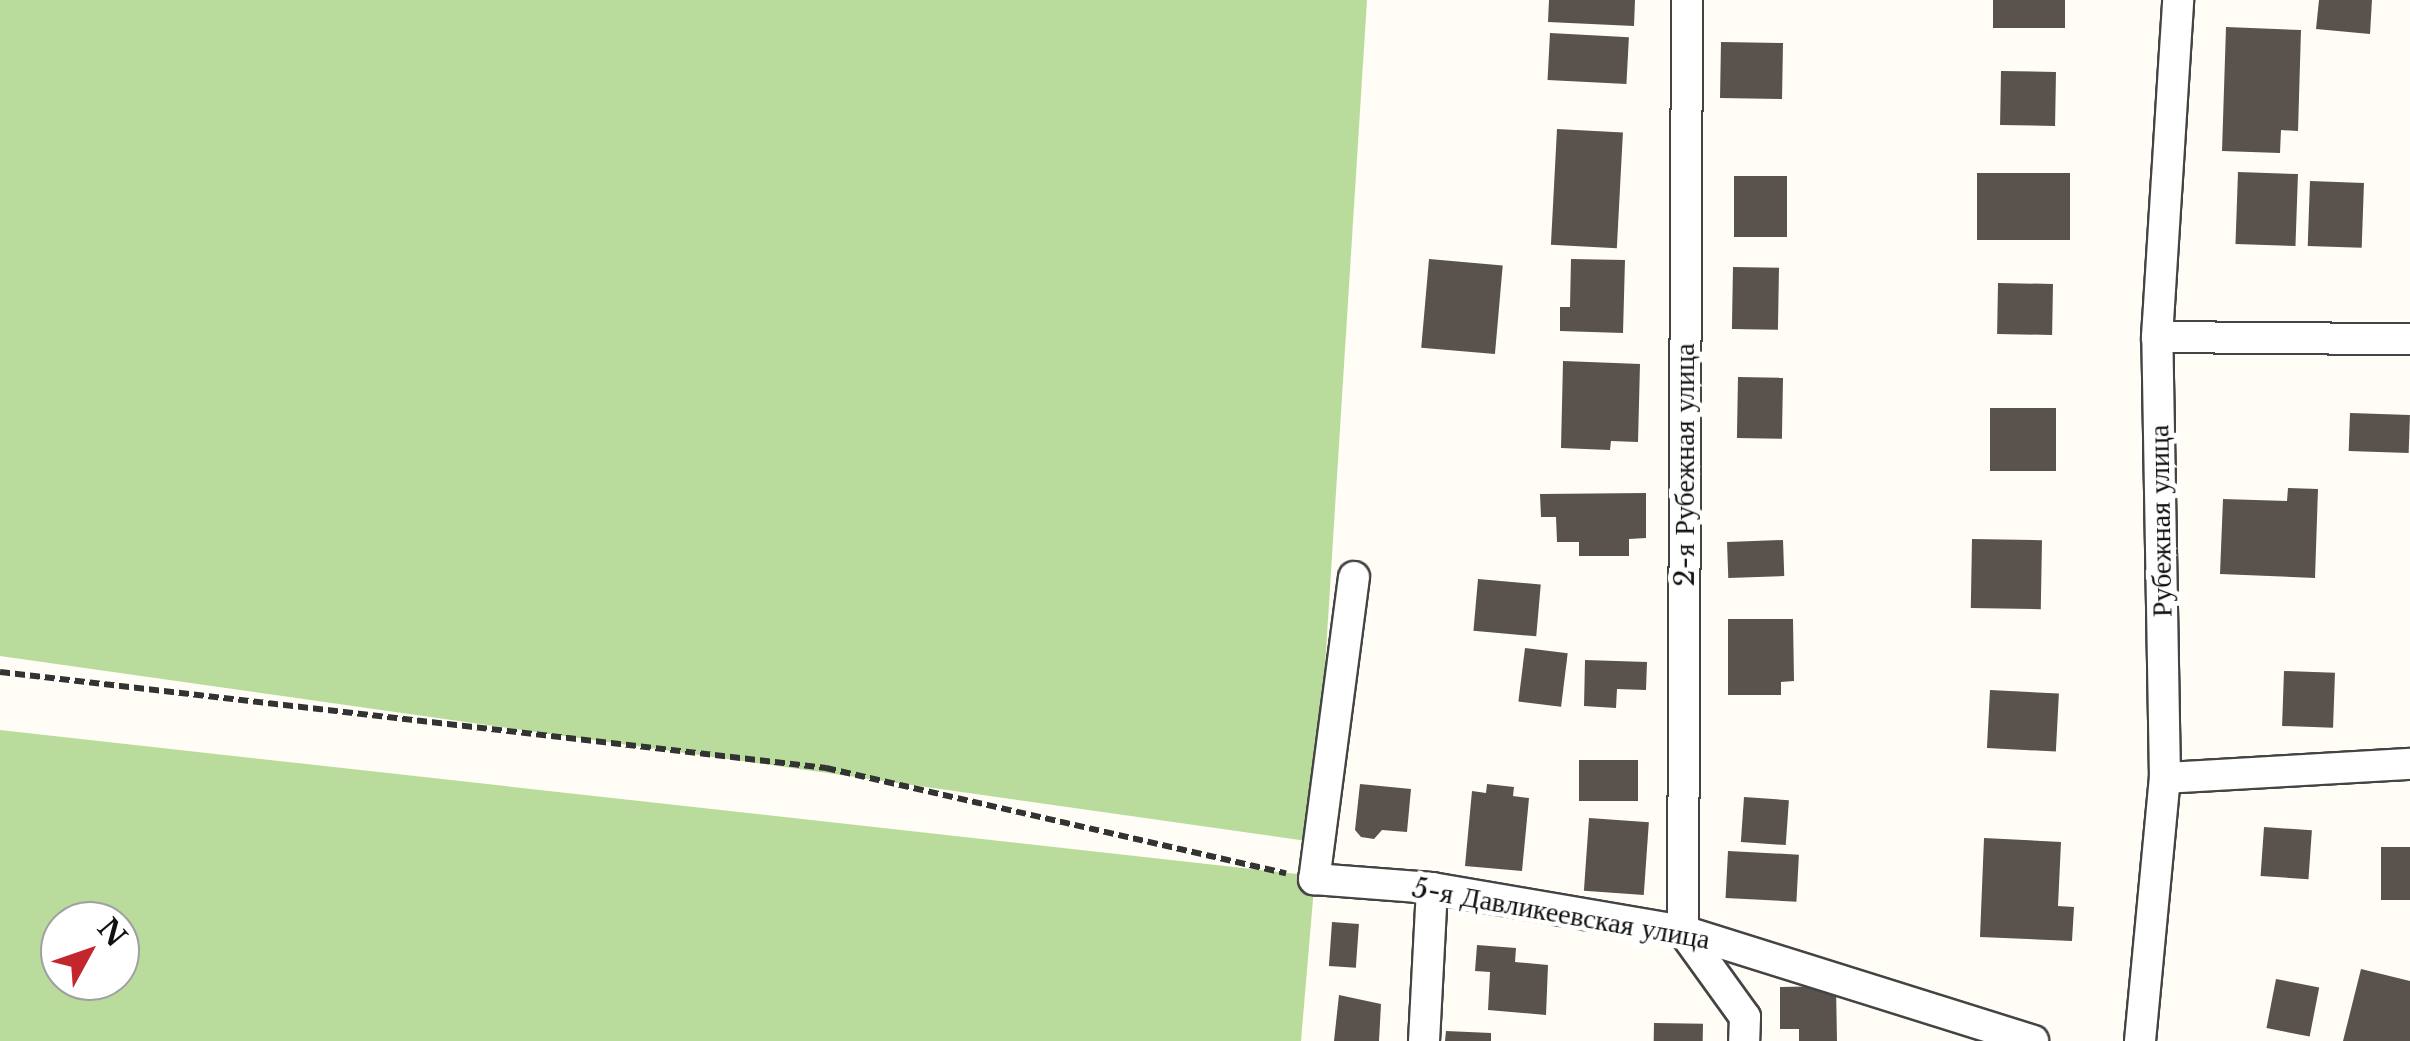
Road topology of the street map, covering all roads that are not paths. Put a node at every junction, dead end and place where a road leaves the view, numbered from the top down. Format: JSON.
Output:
{"nodes":[{"id":1,"x":1687,"y":0,"type":"edge"},
{"id":2,"x":2178,"y":0,"type":"edge"},
{"id":3,"x":2158,"y":338,"type":"junction"},
{"id":4,"x":2410,"y":339,"type":"edge"},
{"id":5,"x":1354,"y":577,"type":"dead end"},
{"id":6,"x":2410,"y":764,"type":"edge"},
{"id":7,"x":2166,"y":778,"type":"junction"},
{"id":8,"x":1432,"y":888,"type":"junction"},
{"id":9,"x":1683,"y":930,"type":"junction"},
{"id":10,"x":1424,"y":1041,"type":"edge"},
{"id":11,"x":1744,"y":1041,"type":"edge"},
{"id":12,"x":2033,"y":1041,"type":"edge"},
{"id":13,"x":2140,"y":1041,"type":"edge"}],
"edges":[{"from":1,"to":9,"type":"street","name":"2-я Рубежная улица"},
{"from":2,"to":3,"type":"street","name":"Рубежная улица"},
{"from":3,"to":4,"type":"street"},
{"from":3,"to":7,"type":"street","name":"Рубежная улица"},
{"from":5,"to":8,"type":"street","name":"5-я Давликеевская улица"},
{"from":6,"to":7,"type":"street"},
{"from":7,"to":13,"type":"street","name":"Рубежная улица"},
{"from":8,"to":9,"type":"street","name":"5-я Давликеевская улица"},
{"from":8,"to":10,"type":"street"},
{"from":9,"to":11,"type":"street"},
{"from":9,"to":12,"type":"street","name":"5-я Давликеевская улица"}]}
